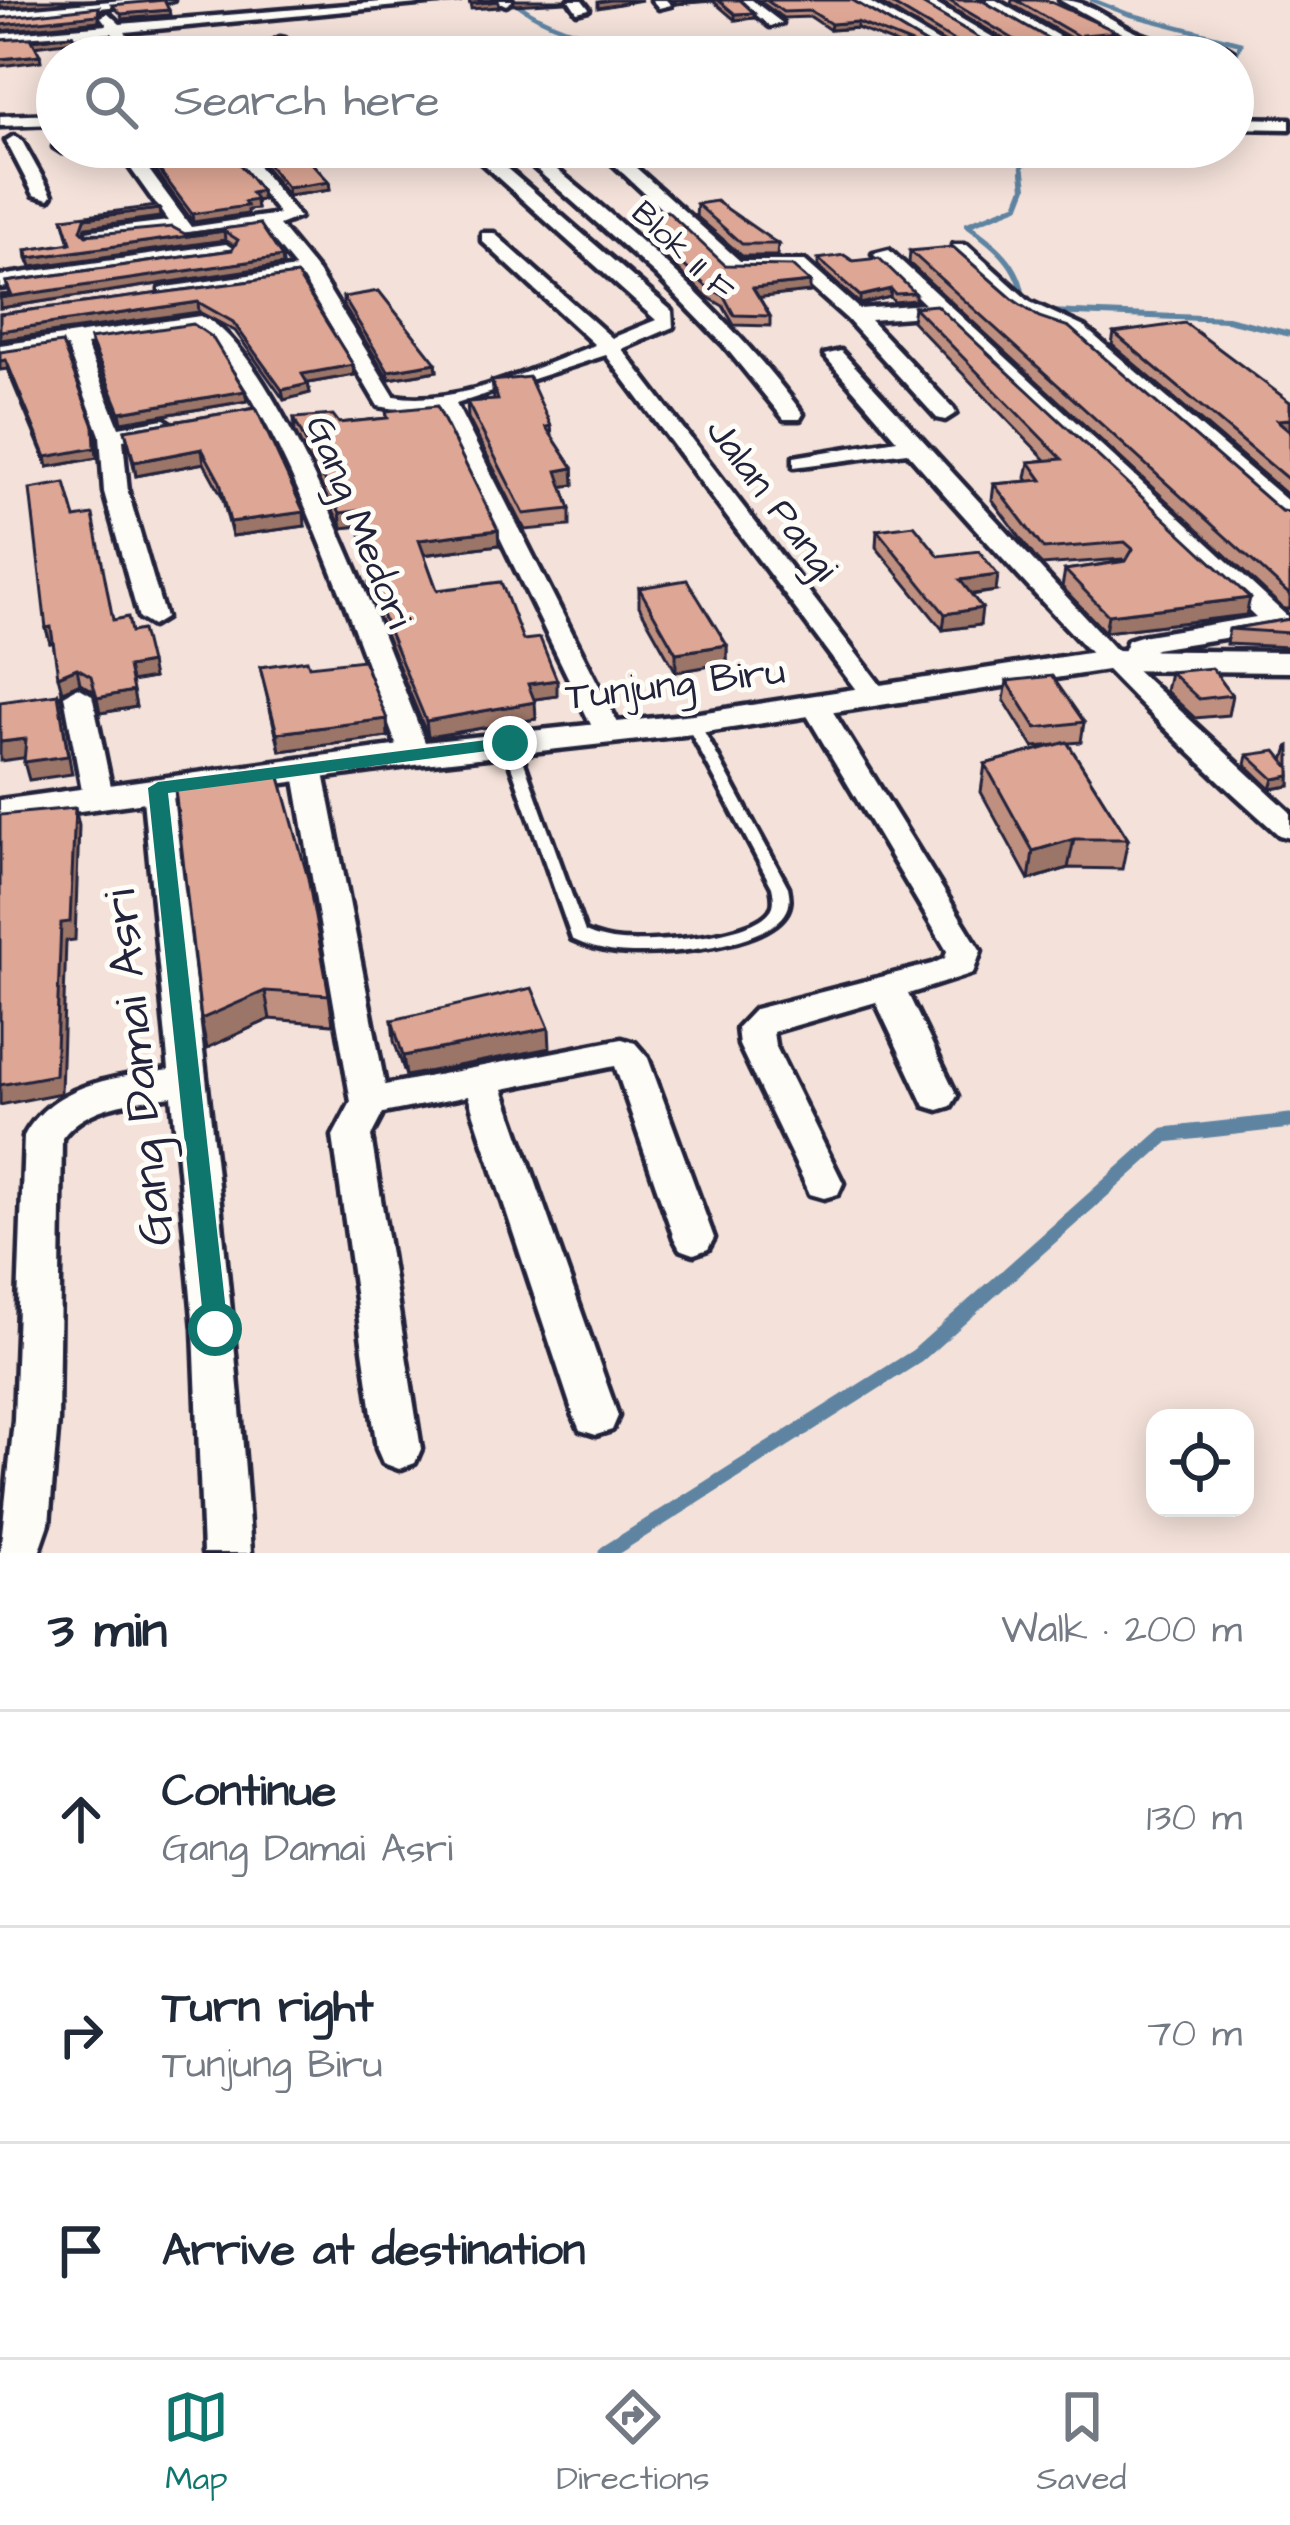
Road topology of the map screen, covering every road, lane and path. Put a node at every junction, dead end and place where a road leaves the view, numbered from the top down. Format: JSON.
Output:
{"nodes":[{"id":1,"x":167,"y":0,"type":"edge"},
{"id":2,"x":453,"y":0,"type":"edge"},
{"id":3,"x":744,"y":0,"type":"edge"},
{"id":4,"x":857,"y":0,"type":"edge"},
{"id":5,"x":920,"y":0,"type":"edge"},
{"id":6,"x":986,"y":0,"type":"edge"},
{"id":7,"x":1012,"y":0,"type":"edge"},
{"id":8,"x":1066,"y":0,"type":"edge"},
{"id":9,"x":306,"y":5,"type":"edge"},
{"id":10,"x":102,"y":7,"type":"junction"},
{"id":11,"x":0,"y":15,"type":"edge"},
{"id":12,"x":775,"y":23,"type":"dead end"},
{"id":13,"x":115,"y":28,"type":"junction"},
{"id":14,"x":67,"y":36,"type":"edge"},
{"id":15,"x":121,"y":36,"type":"edge"},
{"id":16,"x":225,"y":36,"type":"edge"},
{"id":17,"x":920,"y":36,"type":"edge"},
{"id":18,"x":983,"y":36,"type":"edge"},
{"id":19,"x":1063,"y":36,"type":"edge"},
{"id":20,"x":1072,"y":36,"type":"edge"},
{"id":21,"x":1135,"y":36,"type":"edge"},
{"id":22,"x":36,"y":41,"type":"edge"},
{"id":23,"x":2,"y":47,"type":"edge"},
{"id":24,"x":36,"y":119,"type":"edge"},
{"id":25,"x":0,"y":121,"type":"edge"},
{"id":26,"x":1254,"y":123,"type":"edge"},
{"id":27,"x":1290,"y":124,"type":"edge"},
{"id":28,"x":7,"y":142,"type":"edge"},
{"id":29,"x":138,"y":168,"type":"edge"},
{"id":30,"x":252,"y":168,"type":"edge"},
{"id":31,"x":496,"y":168,"type":"edge"},
{"id":32,"x":545,"y":168,"type":"edge"},
{"id":33,"x":626,"y":168,"type":"edge"},
{"id":34,"x":43,"y":195,"type":"dead end"},
{"id":35,"x":267,"y":222,"type":"junction"},
{"id":36,"x":177,"y":225,"type":"junction"},
{"id":37,"x":93,"y":235,"type":"edge"},
{"id":38,"x":488,"y":236,"type":"dead end"},
{"id":39,"x":230,"y":249,"type":"edge"},
{"id":40,"x":960,"y":249,"type":"edge"},
{"id":41,"x":882,"y":254,"type":"edge"},
{"id":42,"x":309,"y":272,"type":"junction"},
{"id":43,"x":0,"y":282,"type":"edge"},
{"id":44,"x":140,"y":297,"type":"edge"},
{"id":45,"x":944,"y":309,"type":"junction"},
{"id":46,"x":854,"y":315,"type":"junction"},
{"id":47,"x":74,"y":340,"type":"junction"},
{"id":48,"x":611,"y":347,"type":"junction"},
{"id":49,"x":0,"y":351,"type":"edge"},
{"id":50,"x":833,"y":355,"type":"dead end"},
{"id":51,"x":443,"y":399,"type":"junction"},
{"id":52,"x":272,"y":407,"type":"junction"},
{"id":53,"x":945,"y":413,"type":"dead end"},
{"id":54,"x":235,"y":414,"type":"edge"},
{"id":55,"x":792,"y":414,"type":"dead end"},
{"id":56,"x":198,"y":420,"type":"edge"},
{"id":57,"x":111,"y":435,"type":"junction"},
{"id":58,"x":913,"y":444,"type":"junction"},
{"id":59,"x":802,"y":463,"type":"dead end"},
{"id":60,"x":1290,"y":516,"type":"edge"},
{"id":61,"x":1073,"y":574,"type":"edge"},
{"id":62,"x":1033,"y":579,"type":"junction"},
{"id":63,"x":152,"y":617,"type":"dead end"},
{"id":64,"x":1283,"y":622,"type":"edge"},
{"id":65,"x":1120,"y":660,"type":"junction"},
{"id":66,"x":1290,"y":662,"type":"edge"},
{"id":67,"x":78,"y":695,"type":"dead end"},
{"id":68,"x":875,"y":695,"type":"junction"},
{"id":69,"x":816,"y":706,"type":"junction"},
{"id":70,"x":693,"y":724,"type":"junction"},
{"id":71,"x":610,"y":735,"type":"junction"},
{"id":72,"x":510,"y":743,"type":"junction"},
{"id":73,"x":415,"y":754,"type":"junction"},
{"id":74,"x":308,"y":768,"type":"junction"},
{"id":75,"x":158,"y":788,"type":"junction"},
{"id":76,"x":98,"y":796,"type":"junction"},
{"id":77,"x":0,"y":811,"type":"edge"},
{"id":78,"x":1290,"y":828,"type":"edge"},
{"id":79,"x":886,"y":985,"type":"junction"},
{"id":80,"x":480,"y":1077,"type":"junction"},
{"id":81,"x":190,"y":1080,"type":"junction"},
{"id":82,"x":938,"y":1096,"type":"dead end"},
{"id":83,"x":370,"y":1102,"type":"junction"},
{"id":84,"x":824,"y":1183,"type":"dead end"},
{"id":85,"x":694,"y":1238,"type":"dead end"},
{"id":86,"x":596,"y":1416,"type":"dead end"},
{"id":87,"x":398,"y":1449,"type":"dead end"},
{"id":88,"x":0,"y":1552,"type":"edge"},
{"id":89,"x":227,"y":1553,"type":"edge"}],
"edges":[{"from":1,"to":10,"type":"street"},
{"from":2,"to":9,"type":"street"},
{"from":3,"to":12,"type":"street"},
{"from":4,"to":17,"type":"street"},
{"from":5,"to":18,"type":"street"},
{"from":6,"to":19,"type":"street"},
{"from":7,"to":20,"type":"street"},
{"from":8,"to":21,"type":"street"},
{"from":9,"to":13,"type":"street"},
{"from":9,"to":16,"type":"street"},
{"from":10,"to":11,"type":"street"},
{"from":10,"to":13,"type":"street"},
{"from":13,"to":14,"type":"street"},
{"from":13,"to":15,"type":"street"},
{"from":22,"to":23,"type":"street"},
{"from":24,"to":25,"type":"street"},
{"from":26,"to":27,"type":"street"},
{"from":28,"to":34,"type":"street"},
{"from":29,"to":36,"type":"street"},
{"from":30,"to":35,"type":"street"},
{"from":31,"to":48,"type":"street"},
{"from":32,"to":55,"type":"street","name":"Blok II F"},
{"from":33,"to":46,"type":"street"},
{"from":35,"to":36,"type":"street"},
{"from":35,"to":42,"type":"street"},
{"from":36,"to":37,"type":"street"},
{"from":38,"to":48,"type":"street","name":"Jalan Pangi"},
{"from":39,"to":43,"type":"street"},
{"from":40,"to":60,"type":"street"},
{"from":41,"to":45,"type":"street"},
{"from":42,"to":44,"type":"street"},
{"from":42,"to":51,"type":"street"},
{"from":45,"to":46,"type":"street"},
{"from":45,"to":64,"type":"street"},
{"from":46,"to":53,"type":"street"},
{"from":47,"to":49,"type":"street"},
{"from":47,"to":52,"type":"street","name":"Gang Medori"},
{"from":47,"to":57,"type":"street"},
{"from":48,"to":51,"type":"street"},
{"from":48,"to":68,"type":"street","name":"Jalan Pangi"},
{"from":50,"to":58,"type":"street"},
{"from":51,"to":71,"type":"street"},
{"from":52,"to":54,"type":"street"},
{"from":52,"to":73,"type":"street","name":"Gang Medori"},
{"from":56,"to":57,"type":"street"},
{"from":57,"to":63,"type":"street"},
{"from":58,"to":59,"type":"street"},
{"from":58,"to":62,"type":"street"},
{"from":61,"to":62,"type":"street"},
{"from":62,"to":65,"type":"street"},
{"from":64,"to":65,"type":"street"},
{"from":65,"to":66,"type":"street","name":"Tunjung Biru"},
{"from":65,"to":68,"type":"street","name":"Tunjung Biru"},
{"from":65,"to":78,"type":"street"},
{"from":67,"to":76,"type":"street"},
{"from":68,"to":69,"type":"street","name":"Tunjung Biru"},
{"from":69,"to":70,"type":"street","name":"Tunjung Biru"},
{"from":69,"to":79,"type":"street"},
{"from":70,"to":71,"type":"street","name":"Tunjung Biru"},
{"from":70,"to":72,"type":"lane"},
{"from":71,"to":72,"type":"street","name":"Tunjung Biru"},
{"from":72,"to":73,"type":"street","name":"Tunjung Biru"},
{"from":73,"to":74,"type":"street","name":"Tunjung Biru"},
{"from":74,"to":75,"type":"street","name":"Tunjung Biru"},
{"from":74,"to":83,"type":"street"},
{"from":75,"to":76,"type":"street","name":"Tunjung Biru"},
{"from":75,"to":81,"type":"street","name":"Gang Damai Asri"},
{"from":76,"to":77,"type":"street","name":"Tunjung Biru"},
{"from":79,"to":82,"type":"street"},
{"from":79,"to":84,"type":"street"},
{"from":80,"to":83,"type":"street"},
{"from":80,"to":85,"type":"street"},
{"from":80,"to":86,"type":"street"},
{"from":81,"to":88,"type":"street"},
{"from":81,"to":89,"type":"street","name":"Gang Damai Asri"},
{"from":83,"to":87,"type":"street"}]}
